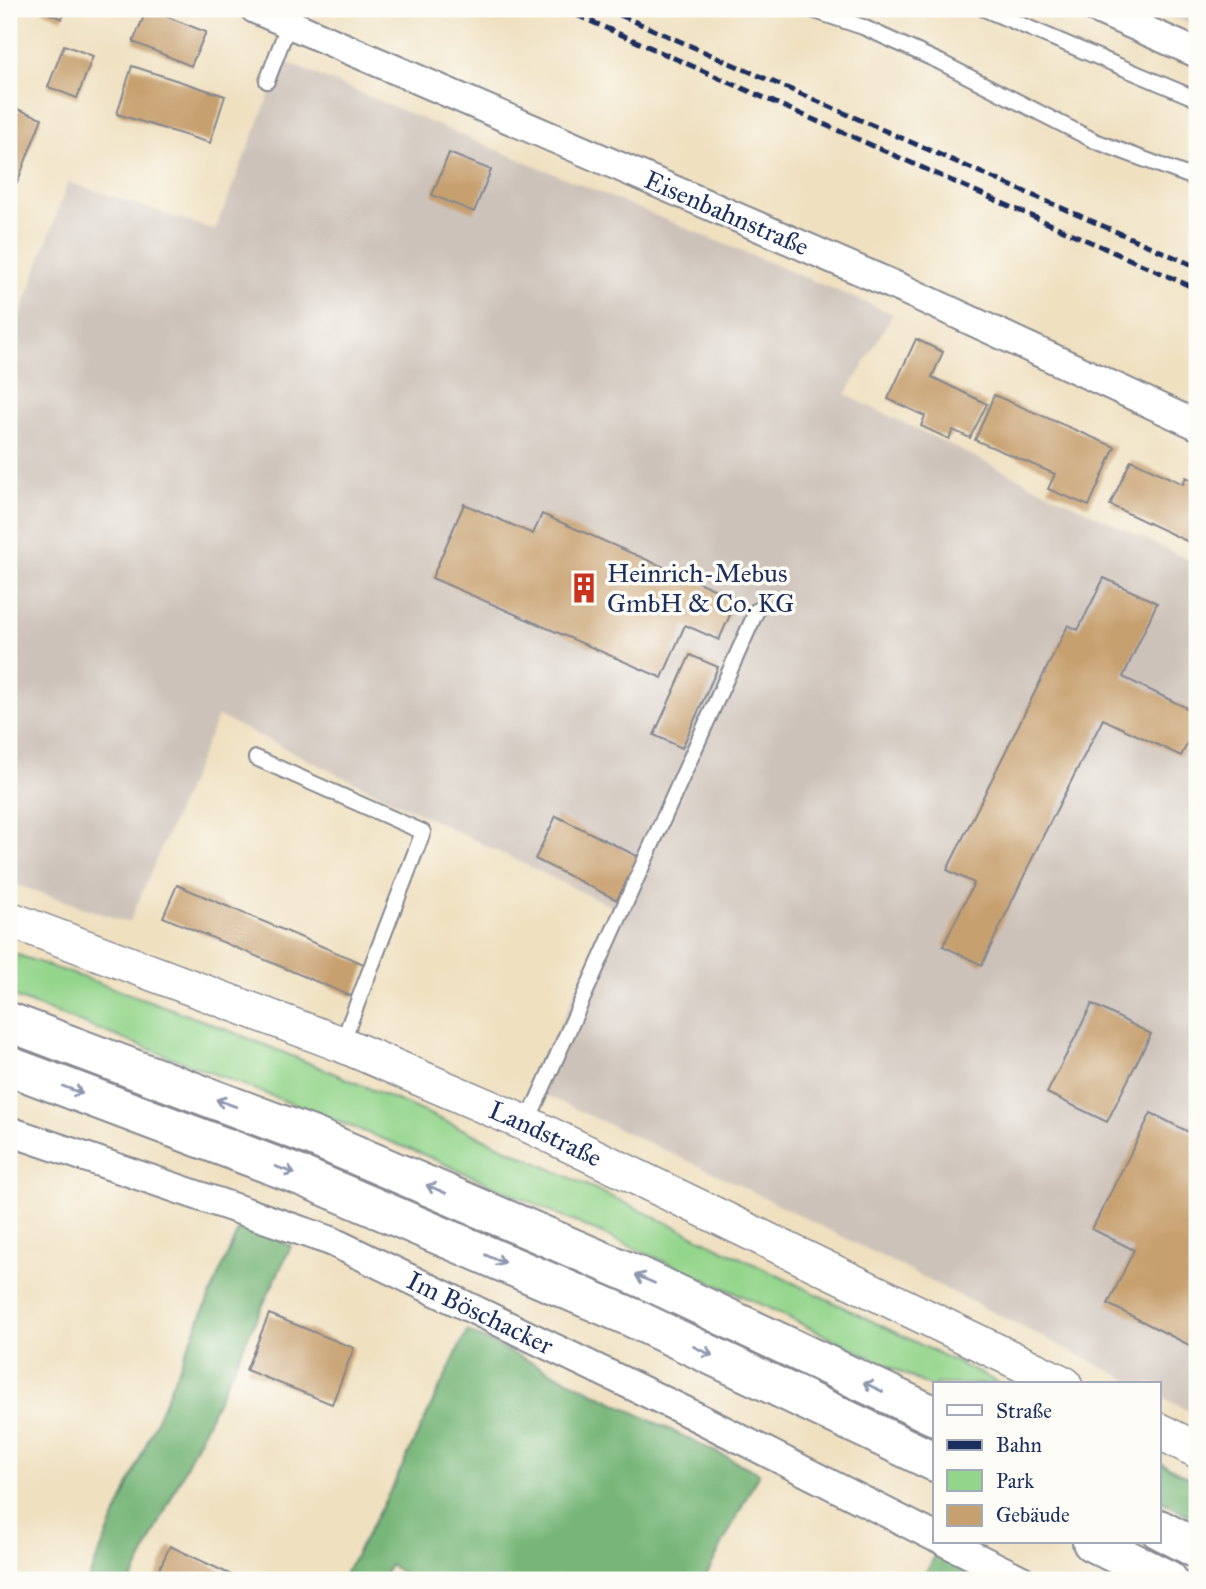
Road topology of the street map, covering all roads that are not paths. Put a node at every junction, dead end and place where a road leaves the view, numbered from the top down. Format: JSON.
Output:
{"nodes":[{"id":1,"x":255,"y":9,"type":"edge"},
{"id":2,"x":809,"y":9,"type":"edge"},
{"id":3,"x":985,"y":9,"type":"edge"},
{"id":4,"x":1097,"y":9,"type":"edge"},
{"id":5,"x":289,"y":23,"type":"junction"},
{"id":6,"x":1195,"y":47,"type":"edge"},
{"id":7,"x":267,"y":81,"type":"dead end"},
{"id":8,"x":1197,"y":99,"type":"edge"},
{"id":9,"x":1197,"y":179,"type":"edge"},
{"id":10,"x":1197,"y":425,"type":"edge"},
{"id":11,"x":757,"y":610,"type":"dead end"},
{"id":12,"x":256,"y":758,"type":"dead end"},
{"id":13,"x":9,"y":919,"type":"edge"},
{"id":14,"x":9,"y":1022,"type":"edge"},
{"id":15,"x":341,"y":1044,"type":"junction"},
{"id":16,"x":9,"y":1066,"type":"edge"},
{"id":17,"x":527,"y":1124,"type":"junction"},
{"id":18,"x":9,"y":1131,"type":"edge"},
{"id":19,"x":1060,"y":1382,"type":"edge"},
{"id":20,"x":933,"y":1415,"type":"edge"},
{"id":21,"x":1160,"y":1432,"type":"edge"},
{"id":22,"x":1197,"y":1450,"type":"edge"},
{"id":23,"x":933,"y":1461,"type":"edge"},
{"id":24,"x":1160,"y":1530,"type":"edge"},
{"id":25,"x":933,"y":1536,"type":"edge"},
{"id":26,"x":949,"y":1544,"type":"edge"},
{"id":27,"x":1096,"y":1544,"type":"edge"},
{"id":28,"x":1197,"y":1549,"type":"edge"},
{"id":29,"x":1007,"y":1577,"type":"edge"},
{"id":30,"x":1168,"y":1580,"type":"edge"}],
"edges":[{"from":1,"to":5,"type":"street","name":"Eisenbahnstraße"},
{"from":2,"to":9,"type":"lane"},
{"from":3,"to":8,"type":"lane"},
{"from":4,"to":6,"type":"street"},
{"from":5,"to":7,"type":"lane"},
{"from":5,"to":10,"type":"street","name":"Eisenbahnstraße"},
{"from":11,"to":17,"type":"lane"},
{"from":12,"to":15,"type":"lane"},
{"from":13,"to":15,"type":"street","name":"Landstraße"},
{"from":20,"to":14,"type":"highway","one_way":true},
{"from":15,"to":17,"type":"street","name":"Landstraße"},
{"from":16,"to":23,"type":"highway","one_way":true},
{"from":17,"to":19,"type":"street","name":"Landstraße"},
{"from":18,"to":25,"type":"street","name":"Im Böschacker"},
{"from":21,"to":22,"type":"street"},
{"from":24,"to":28,"type":"highway"},
{"from":26,"to":29,"type":"street"},
{"from":27,"to":30,"type":"highway"}]}
